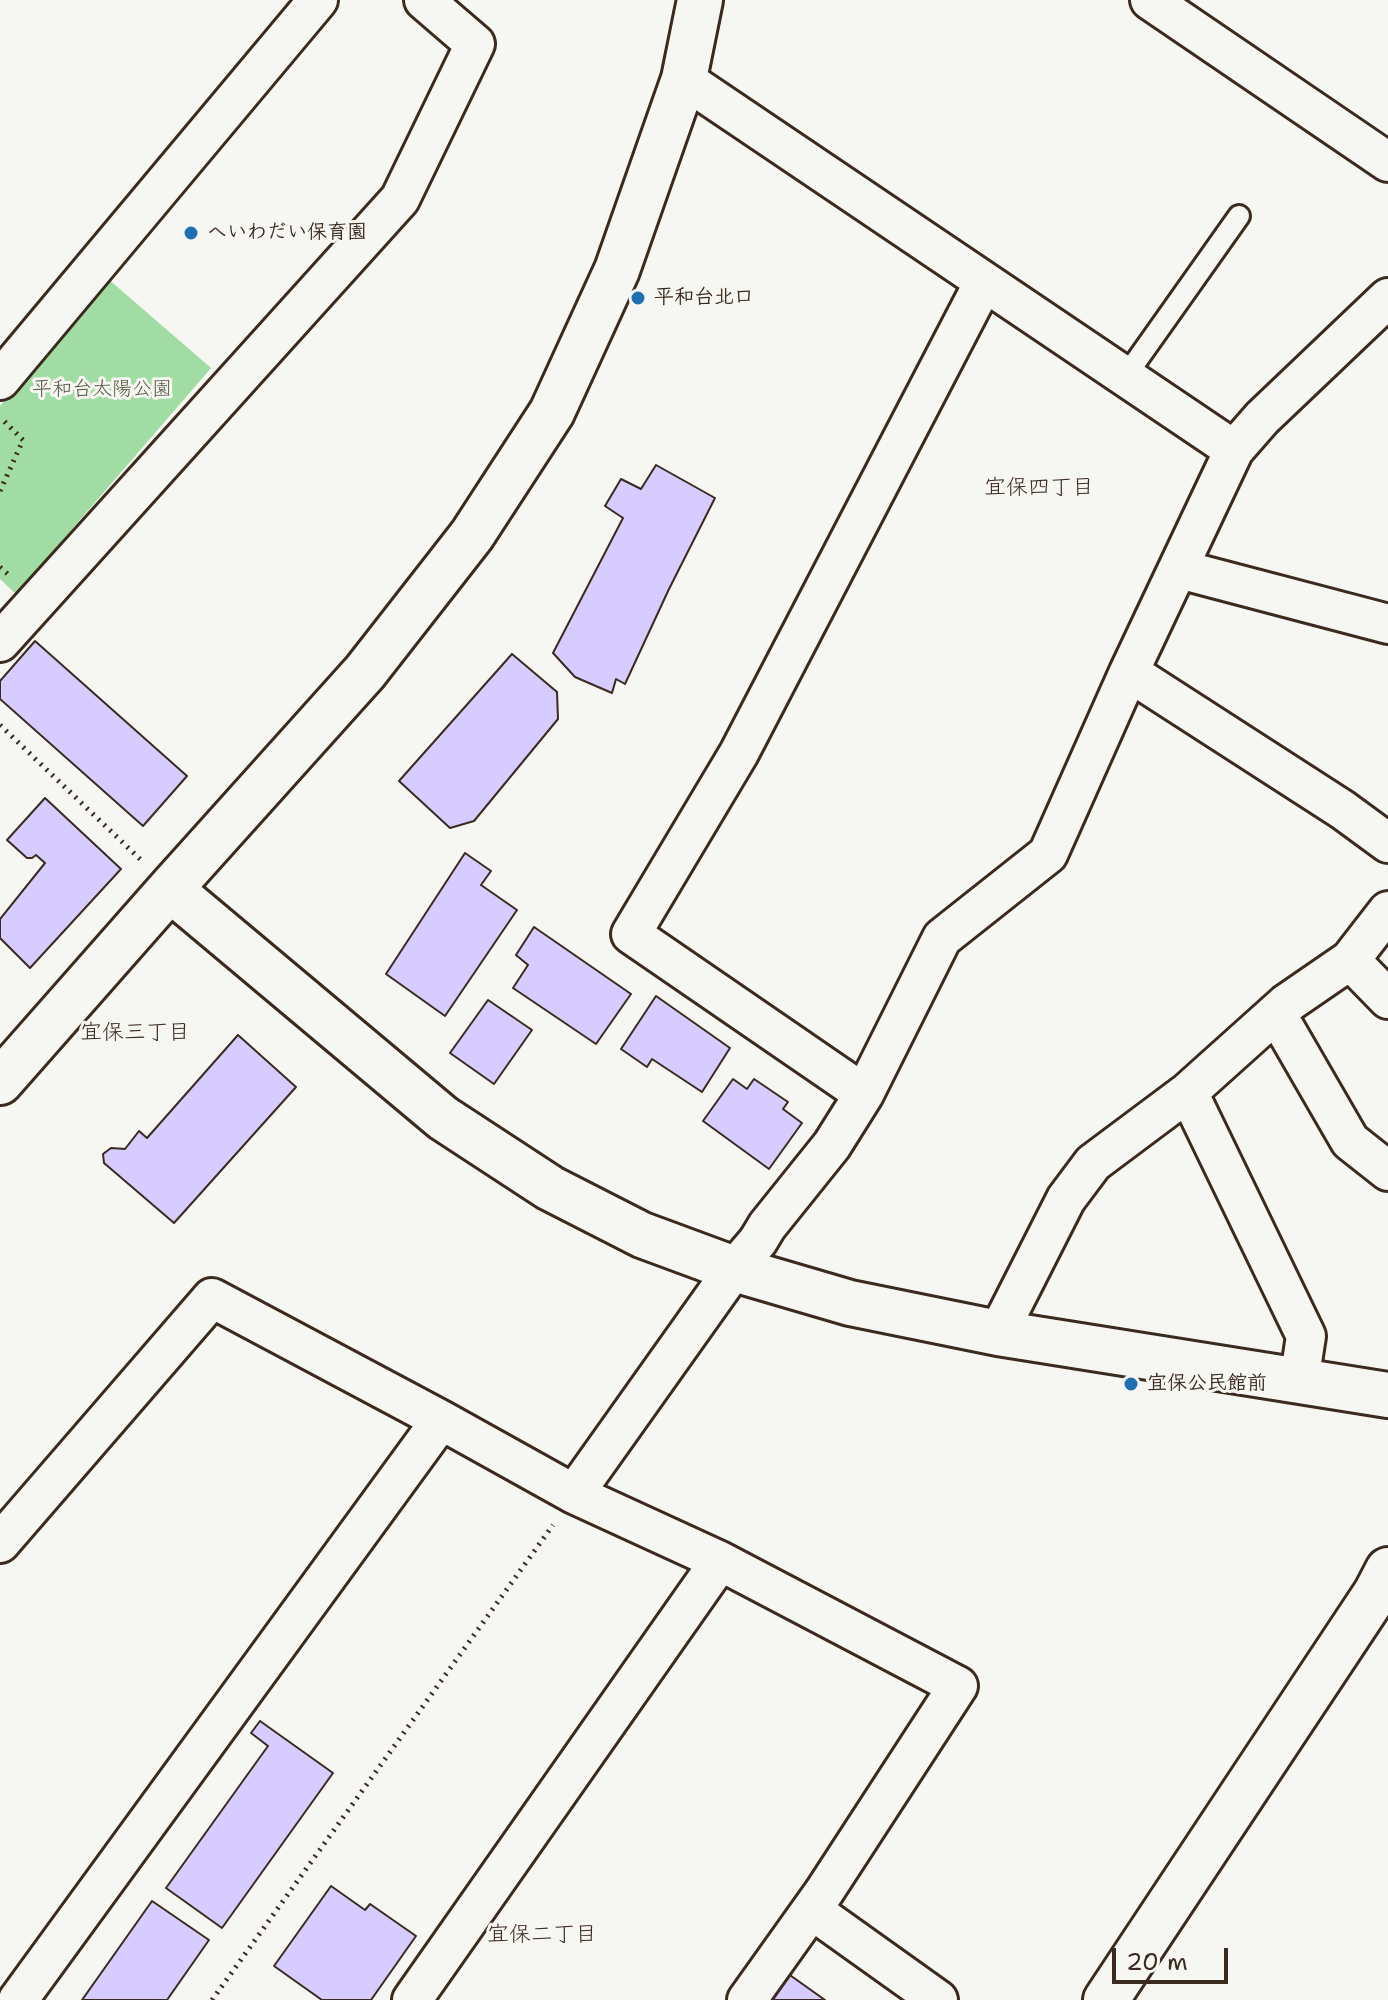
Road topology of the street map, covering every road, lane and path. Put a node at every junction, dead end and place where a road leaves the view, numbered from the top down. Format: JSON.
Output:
{"nodes":[{"id":1,"x":318,"y":0,"type":"edge"},
{"id":2,"x":424,"y":0,"type":"edge"},
{"id":3,"x":700,"y":0,"type":"edge"},
{"id":4,"x":1150,"y":0,"type":"edge"},
{"id":5,"x":684,"y":79,"type":"junction"},
{"id":6,"x":1388,"y":162,"type":"edge"},
{"id":7,"x":1239,"y":216,"type":"dead end"},
{"id":8,"x":984,"y":282,"type":"junction"},
{"id":9,"x":1388,"y":298,"type":"edge"},
{"id":10,"x":1125,"y":377,"type":"junction"},
{"id":11,"x":0,"y":380,"type":"edge"},
{"id":12,"x":0,"y":416,"type":"edge"},
{"id":13,"x":1234,"y":450,"type":"junction"},
{"id":14,"x":0,"y":491,"type":"edge"},
{"id":15,"x":1179,"y":569,"type":"junction"},
{"id":16,"x":1388,"y":624,"type":"edge"},
{"id":17,"x":0,"y":642,"type":"edge"},
{"id":18,"x":1129,"y":672,"type":"junction"},
{"id":19,"x":0,"y":725,"type":"edge"},
{"id":20,"x":1388,"y":843,"type":"edge"},
{"id":21,"x":170,"y":889,"type":"junction"},
{"id":22,"x":1388,"y":911,"type":"edge"},
{"id":23,"x":1350,"y":960,"type":"junction"},
{"id":24,"x":1388,"y":999,"type":"edge"},
{"id":25,"x":1276,"y":1013,"type":"junction"},
{"id":26,"x":0,"y":1082,"type":"edge"},
{"id":27,"x":1188,"y":1092,"type":"junction"},
{"id":28,"x":864,"y":1094,"type":"junction"},
{"id":29,"x":1388,"y":1171,"type":"edge"},
{"id":30,"x":734,"y":1269,"type":"junction"},
{"id":31,"x":998,"y":1333,"type":"junction"},
{"id":32,"x":1299,"y":1382,"type":"junction"},
{"id":33,"x":1388,"y":1395,"type":"edge"},
{"id":34,"x":441,"y":1420,"type":"junction"},
{"id":35,"x":574,"y":1494,"type":"junction"},
{"id":36,"x":0,"y":1543,"type":"edge"},
{"id":37,"x":720,"y":1561,"type":"junction"},
{"id":38,"x":1388,"y":1570,"type":"edge"},
{"id":39,"x":812,"y":1910,"type":"junction"},
{"id":40,"x":18,"y":2000,"type":"edge"},
{"id":41,"x":212,"y":2000,"type":"edge"},
{"id":42,"x":412,"y":2000,"type":"edge"},
{"id":43,"x":747,"y":2000,"type":"edge"},
{"id":44,"x":938,"y":2000,"type":"edge"},
{"id":45,"x":1106,"y":2000,"type":"edge"}],
"edges":[{"from":1,"to":11,"type":"street"},
{"from":2,"to":17,"type":"street"},
{"from":3,"to":5,"type":"street"},
{"from":4,"to":6,"type":"street"},
{"from":5,"to":8,"type":"street"},
{"from":5,"to":21,"type":"street"},
{"from":7,"to":10,"type":"lane"},
{"from":8,"to":10,"type":"street"},
{"from":8,"to":28,"type":"street"},
{"from":9,"to":13,"type":"street"},
{"from":10,"to":13,"type":"street"},
{"from":12,"to":14,"type":"path"},
{"from":13,"to":15,"type":"street"},
{"from":15,"to":16,"type":"street"},
{"from":15,"to":18,"type":"street"},
{"from":18,"to":20,"type":"street"},
{"from":18,"to":28,"type":"street"},
{"from":19,"to":21,"type":"path"},
{"from":21,"to":26,"type":"street"},
{"from":21,"to":30,"type":"street"},
{"from":22,"to":23,"type":"street"},
{"from":23,"to":24,"type":"street"},
{"from":23,"to":25,"type":"street"},
{"from":25,"to":27,"type":"street"},
{"from":25,"to":29,"type":"street"},
{"from":27,"to":31,"type":"street"},
{"from":27,"to":32,"type":"street"},
{"from":28,"to":30,"type":"street"},
{"from":30,"to":31,"type":"street"},
{"from":30,"to":35,"type":"street"},
{"from":31,"to":32,"type":"street"},
{"from":32,"to":33,"type":"street"},
{"from":34,"to":35,"type":"street"},
{"from":34,"to":36,"type":"street"},
{"from":34,"to":40,"type":"street"},
{"from":35,"to":37,"type":"street"},
{"from":35,"to":41,"type":"path"},
{"from":37,"to":39,"type":"street"},
{"from":37,"to":42,"type":"street"},
{"from":38,"to":45,"type":"street"},
{"from":39,"to":43,"type":"street"},
{"from":39,"to":44,"type":"street"}]}
